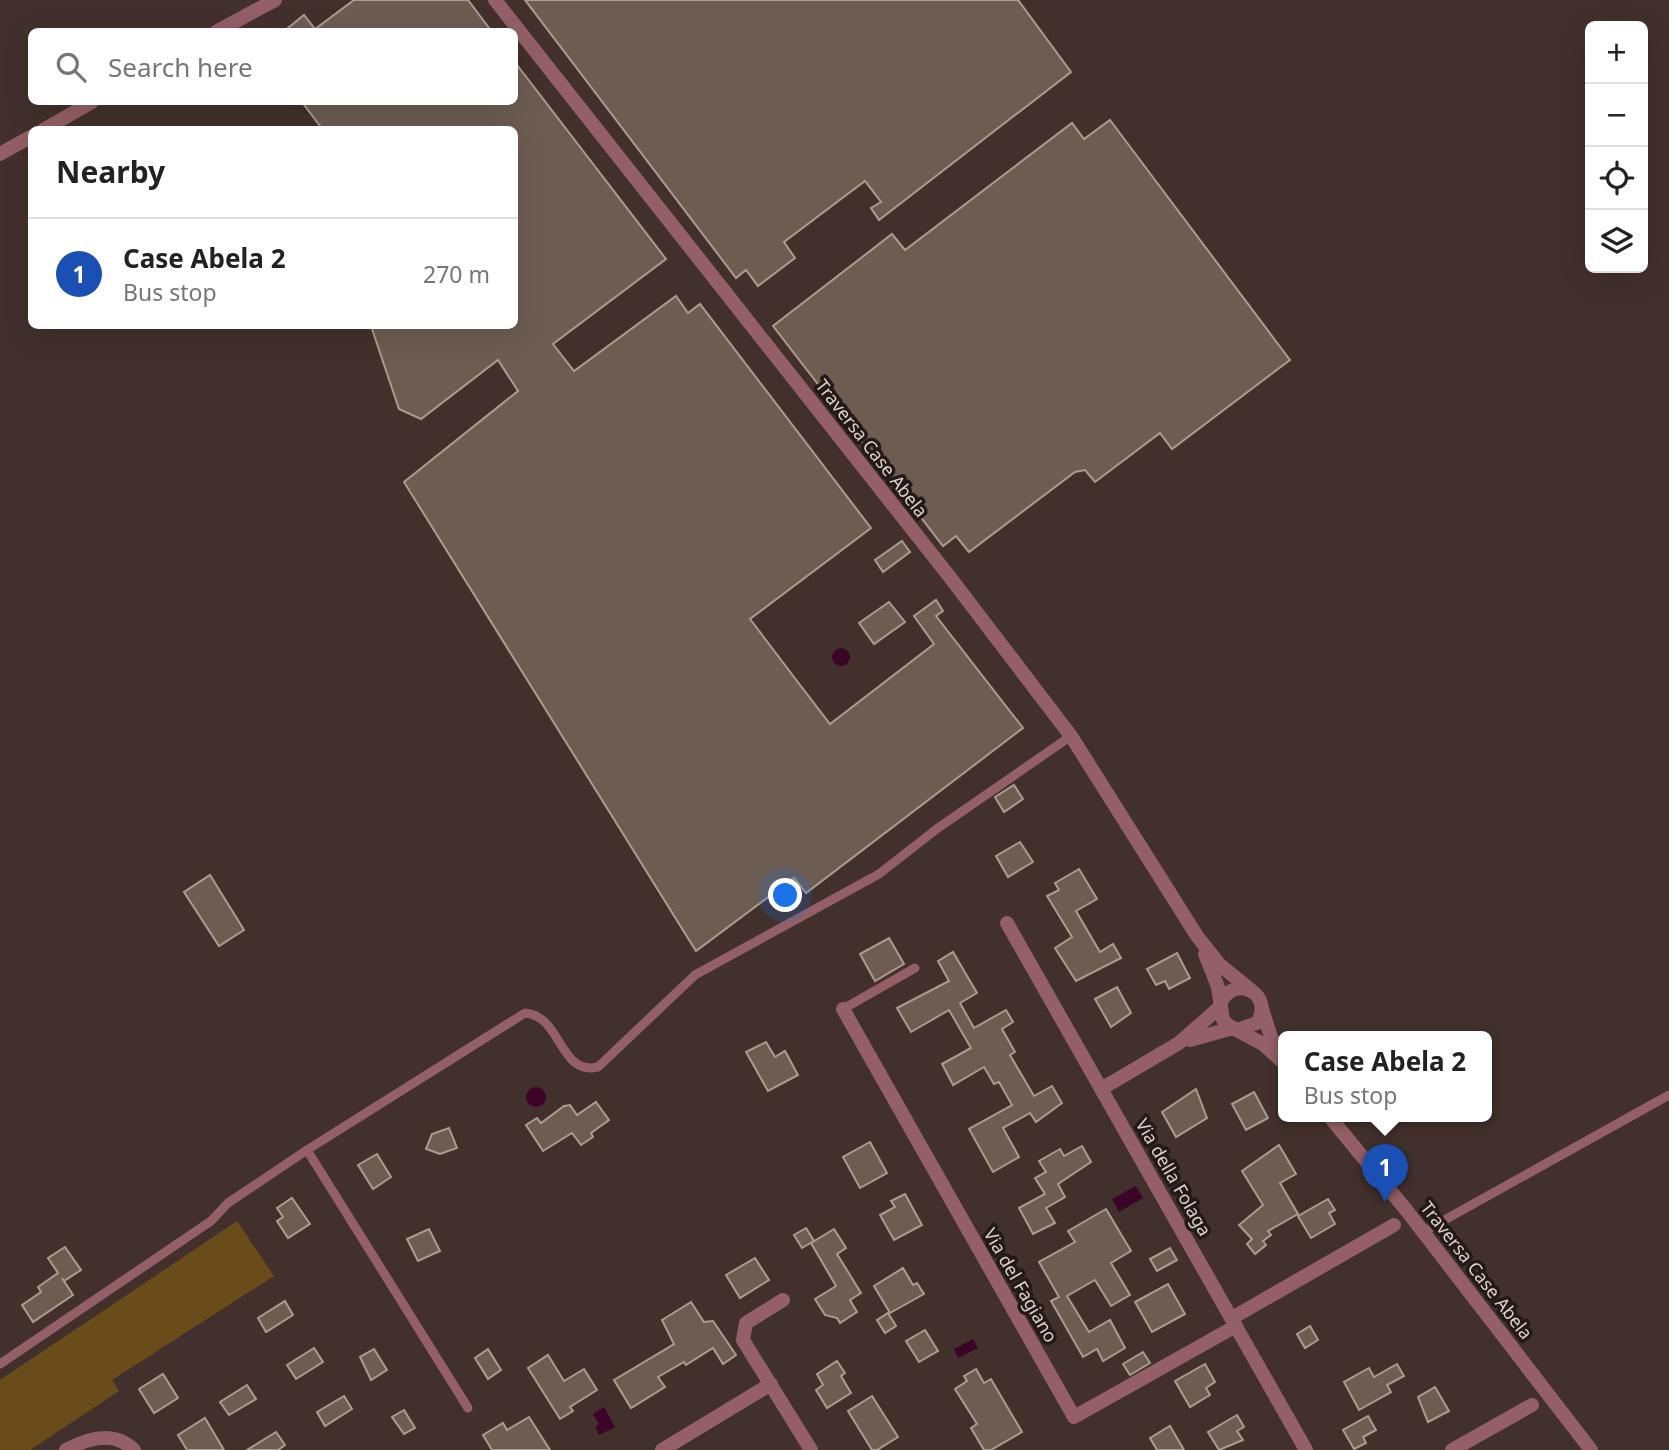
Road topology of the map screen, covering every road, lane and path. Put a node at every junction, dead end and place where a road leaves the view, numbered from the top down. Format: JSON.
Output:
{"nodes":[{"id":1,"x":275,"y":0,"type":"edge"},
{"id":2,"x":495,"y":0,"type":"edge"},
{"id":3,"x":263,"y":4,"type":"edge"},
{"id":4,"x":223,"y":28,"type":"edge"},
{"id":5,"x":517,"y":28,"type":"edge"},
{"id":6,"x":518,"y":29,"type":"edge"},
{"id":7,"x":87,"y":105,"type":"edge"},
{"id":8,"x":50,"y":126,"type":"edge"},
{"id":9,"x":28,"y":138,"type":"edge"},
{"id":10,"x":0,"y":154,"type":"edge"},
{"id":11,"x":1071,"y":736,"type":"junction"},
{"id":12,"x":1007,"y":923,"type":"dead end"},
{"id":13,"x":1197,"y":936,"type":"junction"},
{"id":14,"x":915,"y":968,"type":"dead end"},
{"id":15,"x":1252,"y":991,"type":"junction"},
{"id":16,"x":1220,"y":1004,"type":"junction"},
{"id":17,"x":843,"y":1009,"type":"joint"},
{"id":18,"x":1262,"y":1009,"type":"junction"},
{"id":19,"x":1235,"y":1029,"type":"junction"},
{"id":20,"x":1179,"y":1043,"type":"junction"},
{"id":21,"x":1278,"y":1050,"type":"edge"},
{"id":22,"x":1278,"y":1056,"type":"edge"},
{"id":23,"x":1101,"y":1089,"type":"junction"},
{"id":24,"x":1669,"y":1095,"type":"edge"},
{"id":25,"x":1334,"y":1122,"type":"edge"},
{"id":26,"x":307,"y":1150,"type":"junction"},
{"id":27,"x":1394,"y":1225,"type":"dead end"},
{"id":28,"x":1423,"y":1232,"type":"junction"},
{"id":29,"x":783,"y":1300,"type":"dead end"},
{"id":30,"x":1234,"y":1322,"type":"junction"},
{"id":31,"x":0,"y":1364,"type":"edge"},
{"id":32,"x":771,"y":1384,"type":"junction"},
{"id":33,"x":1532,"y":1405,"type":"dead end"},
{"id":34,"x":468,"y":1408,"type":"dead end"},
{"id":35,"x":66,"y":1450,"type":"edge"},
{"id":36,"x":134,"y":1450,"type":"edge"},
{"id":37,"x":662,"y":1450,"type":"edge"},
{"id":38,"x":811,"y":1450,"type":"edge"},
{"id":39,"x":1306,"y":1450,"type":"edge"},
{"id":40,"x":1452,"y":1450,"type":"edge"},
{"id":41,"x":1591,"y":1450,"type":"edge"}],
"edges":[{"from":1,"to":3,"type":"street"},
{"from":2,"to":5,"type":"street","name":"Traversa Case Abela"},
{"from":3,"to":4,"type":"street"},
{"from":6,"to":11,"type":"street","name":"Traversa Case Abela"},
{"from":7,"to":8,"type":"street"},
{"from":9,"to":10,"type":"street"},
{"from":11,"to":13,"type":"street","name":"Traversa Case Abela"},
{"from":11,"to":26,"type":"lane"},
{"from":12,"to":23,"type":"street","name":"Via della Folaga"},
{"from":13,"to":15,"type":"street"},
{"from":13,"to":16,"type":"street"},
{"from":14,"to":17,"type":"lane"},
{"from":15,"to":16,"type":"street"},
{"from":15,"to":18,"type":"street"},
{"from":16,"to":19,"type":"street"},
{"from":16,"to":20,"type":"street"},
{"from":17,"to":30,"type":"street","name":"Via del Fagiano"},
{"from":18,"to":19,"type":"street"},
{"from":18,"to":21,"type":"street"},
{"from":19,"to":20,"type":"street"},
{"from":19,"to":22,"type":"street"},
{"from":20,"to":23,"type":"street"},
{"from":23,"to":30,"type":"street","name":"Via della Folaga"},
{"from":24,"to":28,"type":"lane"},
{"from":25,"to":28,"type":"street","name":"Traversa Case Abela"},
{"from":26,"to":31,"type":"lane"},
{"from":26,"to":34,"type":"lane"},
{"from":27,"to":30,"type":"street","name":"Via del Fagiano"},
{"from":28,"to":41,"type":"street","name":"Traversa Case Abela"},
{"from":29,"to":32,"type":"street"},
{"from":30,"to":39,"type":"street","name":"Via della Folaga"},
{"from":32,"to":37,"type":"street"},
{"from":32,"to":38,"type":"street"},
{"from":33,"to":40,"type":"street"},
{"from":35,"to":36,"type":"street"}]}
